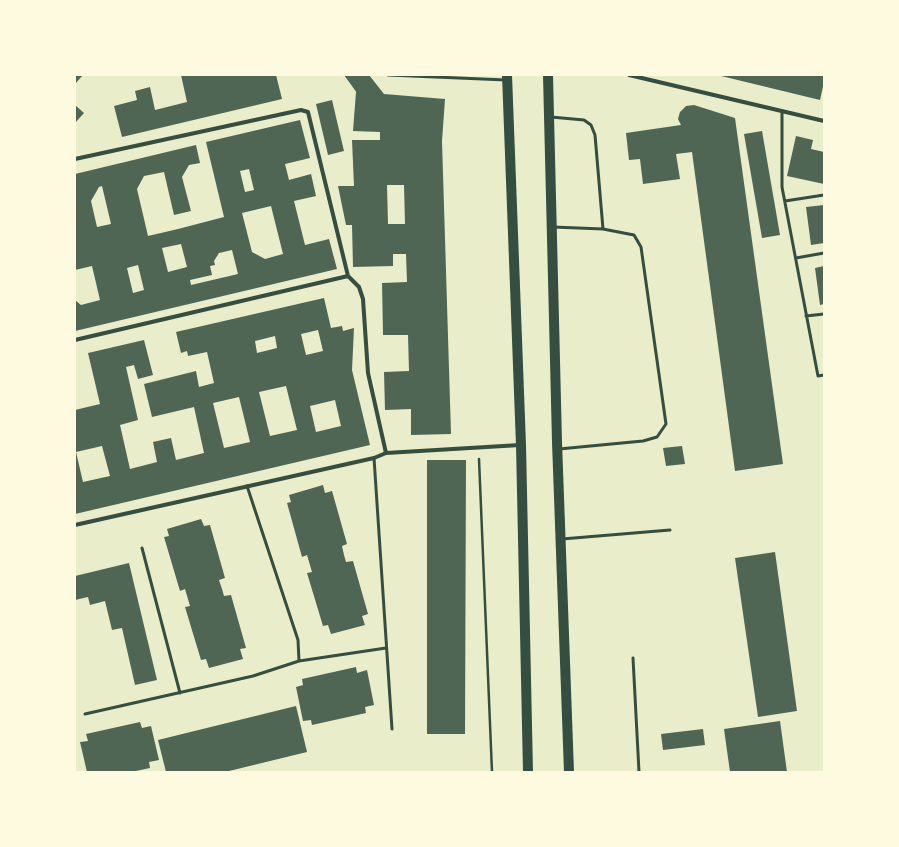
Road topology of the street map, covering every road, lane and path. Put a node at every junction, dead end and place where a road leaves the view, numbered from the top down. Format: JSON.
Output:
{"nodes":[{"id":1,"x":388,"y":75,"type":"edge"},
{"id":2,"x":548,"y":75,"type":"edge"},
{"id":3,"x":629,"y":75,"type":"edge"},
{"id":4,"x":508,"y":78,"type":"edge"},
{"id":5,"x":782,"y":111,"type":"junction"},
{"id":6,"x":549,"y":117,"type":"junction"},
{"id":7,"x":824,"y":121,"type":"edge"},
{"id":8,"x":75,"y":159,"type":"edge"},
{"id":9,"x":824,"y":196,"type":"edge"},
{"id":10,"x":785,"y":201,"type":"junction"},
{"id":11,"x":552,"y":227,"type":"junction"},
{"id":12,"x":603,"y":229,"type":"junction"},
{"id":13,"x":824,"y":253,"type":"edge"},
{"id":14,"x":796,"y":258,"type":"junction"},
{"id":15,"x":348,"y":276,"type":"junction"},
{"id":16,"x":824,"y":314,"type":"edge"},
{"id":17,"x":806,"y":316,"type":"junction"},
{"id":18,"x":75,"y":340,"type":"edge"},
{"id":19,"x":824,"y":375,"type":"edge"},
{"id":20,"x":521,"y":445,"type":"junction"},
{"id":21,"x":478,"y":448,"type":"junction"},
{"id":22,"x":558,"y":449,"type":"junction"},
{"id":23,"x":386,"y":454,"type":"junction"},
{"id":24,"x":374,"y":458,"type":"junction"},
{"id":25,"x":246,"y":486,"type":"junction"},
{"id":26,"x":75,"y":525,"type":"edge"},
{"id":27,"x":670,"y":530,"type":"dead end"},
{"id":28,"x":561,"y":539,"type":"junction"},
{"id":29,"x":142,"y":548,"type":"dead end"},
{"id":30,"x":386,"y":648,"type":"junction"},
{"id":31,"x":633,"y":658,"type":"dead end"},
{"id":32,"x":299,"y":661,"type":"junction"},
{"id":33,"x":180,"y":692,"type":"junction"},
{"id":34,"x":85,"y":714,"type":"dead end"},
{"id":35,"x":392,"y":729,"type":"dead end"},
{"id":36,"x":492,"y":772,"type":"edge"},
{"id":37,"x":528,"y":772,"type":"edge"},
{"id":38,"x":569,"y":772,"type":"edge"},
{"id":39,"x":639,"y":772,"type":"edge"}],
"edges":[{"from":1,"to":4,"type":"lane"},
{"from":2,"to":6,"type":"main road"},
{"from":3,"to":5,"type":"street"},
{"from":4,"to":20,"type":"main road"},
{"from":5,"to":7,"type":"street"},
{"from":5,"to":10,"type":"lane"},
{"from":6,"to":11,"type":"main road"},
{"from":6,"to":12,"type":"lane"},
{"from":8,"to":15,"type":"street"},
{"from":9,"to":10,"type":"lane"},
{"from":10,"to":14,"type":"lane"},
{"from":11,"to":12,"type":"lane"},
{"from":11,"to":22,"type":"main road"},
{"from":12,"to":22,"type":"lane"},
{"from":13,"to":14,"type":"lane"},
{"from":14,"to":17,"type":"lane"},
{"from":15,"to":18,"type":"street"},
{"from":15,"to":23,"type":"street"},
{"from":16,"to":17,"type":"lane"},
{"from":17,"to":19,"type":"lane"},
{"from":20,"to":21,"type":"street"},
{"from":20,"to":37,"type":"main road"},
{"from":21,"to":23,"type":"street"},
{"from":21,"to":36,"type":"path"},
{"from":22,"to":28,"type":"main road"},
{"from":23,"to":24,"type":"street"},
{"from":24,"to":25,"type":"street"},
{"from":24,"to":30,"type":"lane"},
{"from":25,"to":26,"type":"street"},
{"from":25,"to":32,"type":"lane"},
{"from":27,"to":28,"type":"lane"},
{"from":28,"to":38,"type":"main road"},
{"from":29,"to":33,"type":"lane"},
{"from":30,"to":32,"type":"lane"},
{"from":30,"to":35,"type":"lane"},
{"from":31,"to":39,"type":"lane"},
{"from":32,"to":33,"type":"lane"},
{"from":33,"to":34,"type":"lane"}]}
